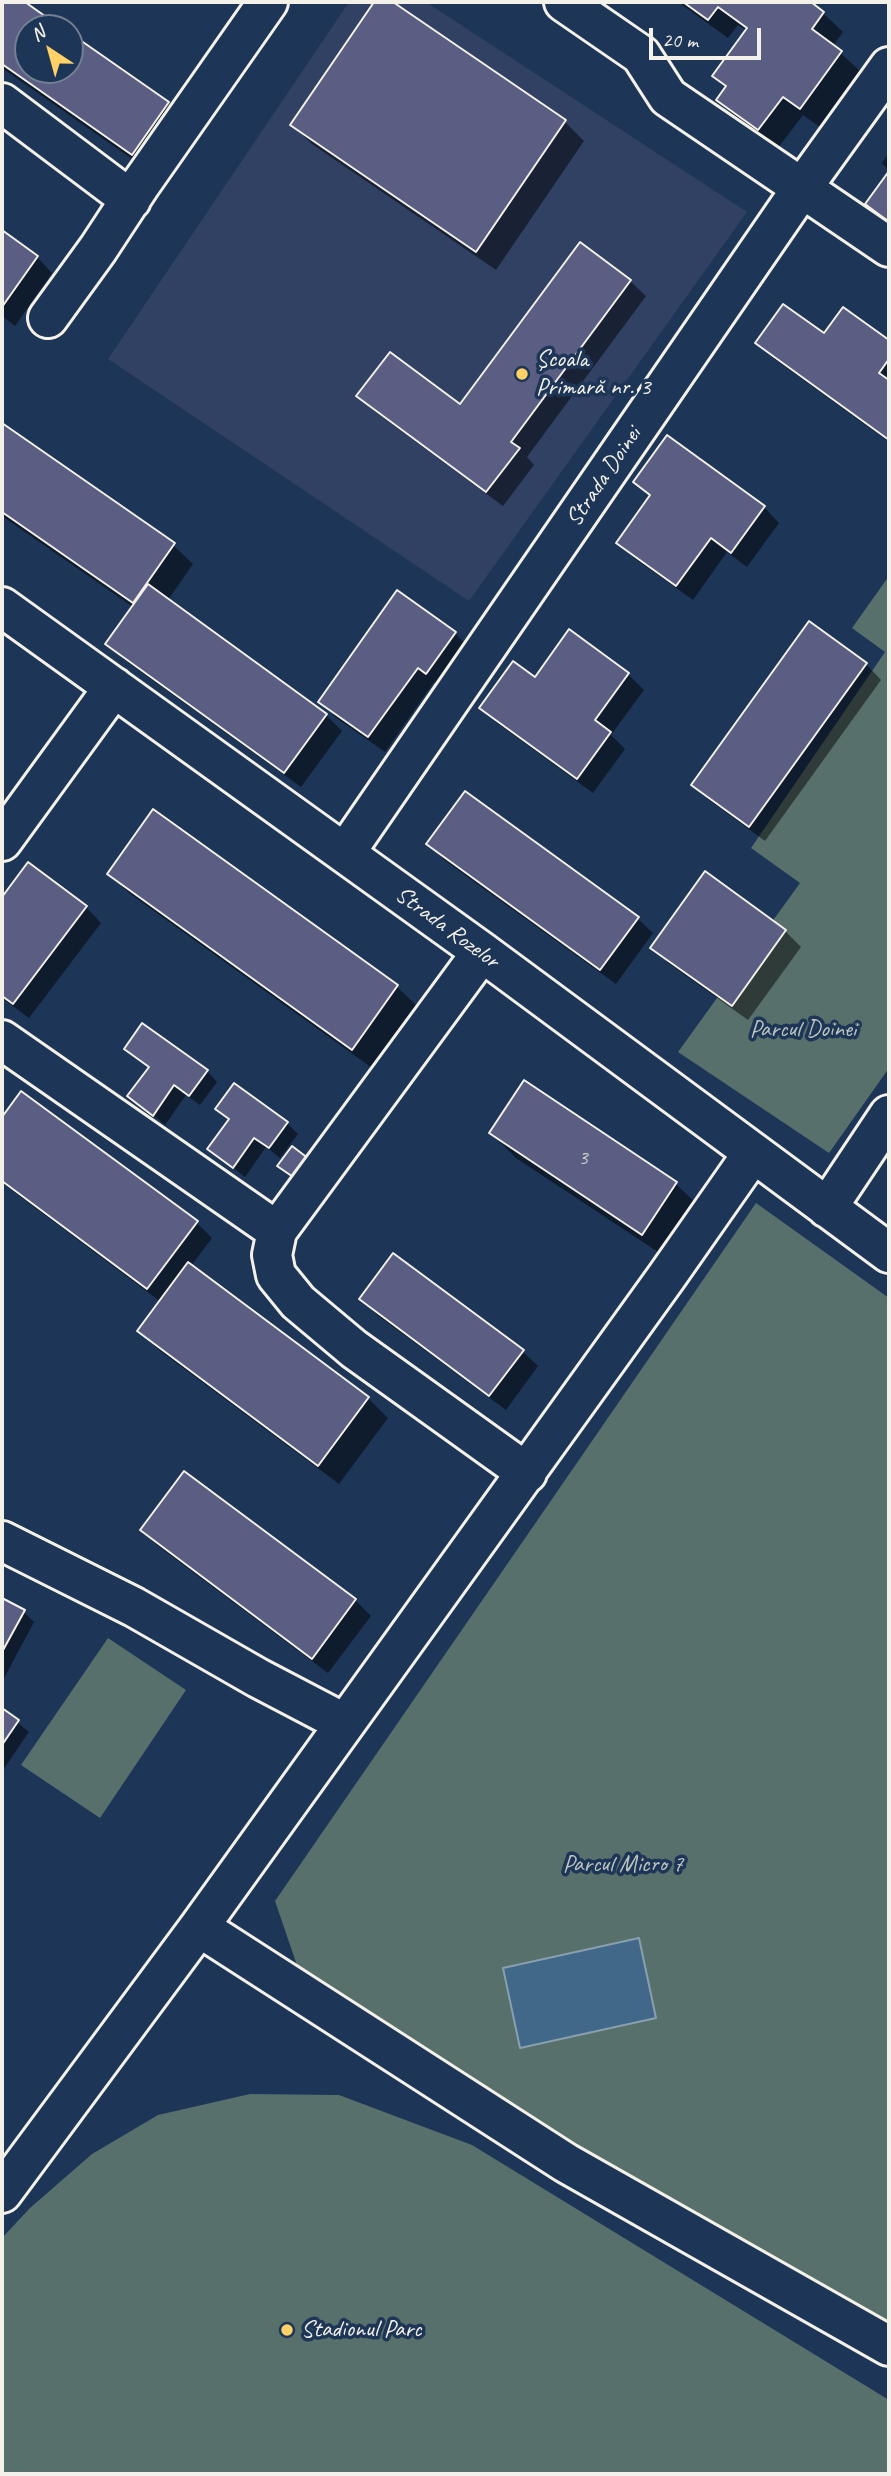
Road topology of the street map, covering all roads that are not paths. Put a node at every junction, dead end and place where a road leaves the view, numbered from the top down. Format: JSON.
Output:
{"nodes":[{"id":1,"x":268,"y":2,"type":"edge"},
{"id":2,"x":564,"y":2,"type":"edge"},
{"id":3,"x":889,"y":67,"type":"edge"},
{"id":4,"x":2,"y":103,"type":"edge"},
{"id":5,"x":802,"y":188,"type":"junction"},
{"id":6,"x":131,"y":200,"type":"junction"},
{"id":7,"x":889,"y":247,"type":"edge"},
{"id":8,"x":48,"y":318,"type":"dead end"},
{"id":9,"x":2,"y":607,"type":"edge"},
{"id":10,"x":114,"y":687,"type":"junction"},
{"id":11,"x":2,"y":841,"type":"edge"},
{"id":12,"x":345,"y":853,"type":"junction"},
{"id":13,"x":482,"y":952,"type":"junction"},
{"id":14,"x":2,"y":1040,"type":"edge"},
{"id":15,"x":889,"y":1115,"type":"edge"},
{"id":16,"x":753,"y":1153,"type":"junction"},
{"id":17,"x":827,"y":1208,"type":"junction"},
{"id":18,"x":277,"y":1231,"type":"junction"},
{"id":19,"x":889,"y":1253,"type":"edge"},
{"id":20,"x":527,"y":1473,"type":"junction"},
{"id":21,"x":2,"y":1541,"type":"edge"},
{"id":22,"x":345,"y":1723,"type":"junction"},
{"id":23,"x":199,"y":1927,"type":"junction"},
{"id":24,"x":2,"y":2193,"type":"edge"},
{"id":25,"x":889,"y":2346,"type":"edge"}],
"edges":[{"from":1,"to":6,"type":"street"},
{"from":2,"to":5,"type":"street"},
{"from":3,"to":5,"type":"street","name":"Strada Doinei"},
{"from":4,"to":6,"type":"street"},
{"from":5,"to":7,"type":"street"},
{"from":5,"to":12,"type":"street","name":"Strada Doinei"},
{"from":6,"to":8,"type":"street"},
{"from":9,"to":10,"type":"street","name":"Strada Rozelor"},
{"from":10,"to":11,"type":"street"},
{"from":10,"to":12,"type":"street","name":"Strada Rozelor"},
{"from":12,"to":13,"type":"street","name":"Strada Rozelor"},
{"from":13,"to":16,"type":"street","name":"Strada Rozelor"},
{"from":13,"to":18,"type":"street"},
{"from":14,"to":18,"type":"street"},
{"from":15,"to":17,"type":"street"},
{"from":16,"to":17,"type":"street","name":"Strada Rozelor"},
{"from":16,"to":20,"type":"street"},
{"from":17,"to":19,"type":"street","name":"Strada Rozelor"},
{"from":18,"to":20,"type":"street"},
{"from":20,"to":22,"type":"street"},
{"from":21,"to":22,"type":"street"},
{"from":22,"to":23,"type":"street"},
{"from":23,"to":24,"type":"street"},
{"from":23,"to":25,"type":"street"}]}
